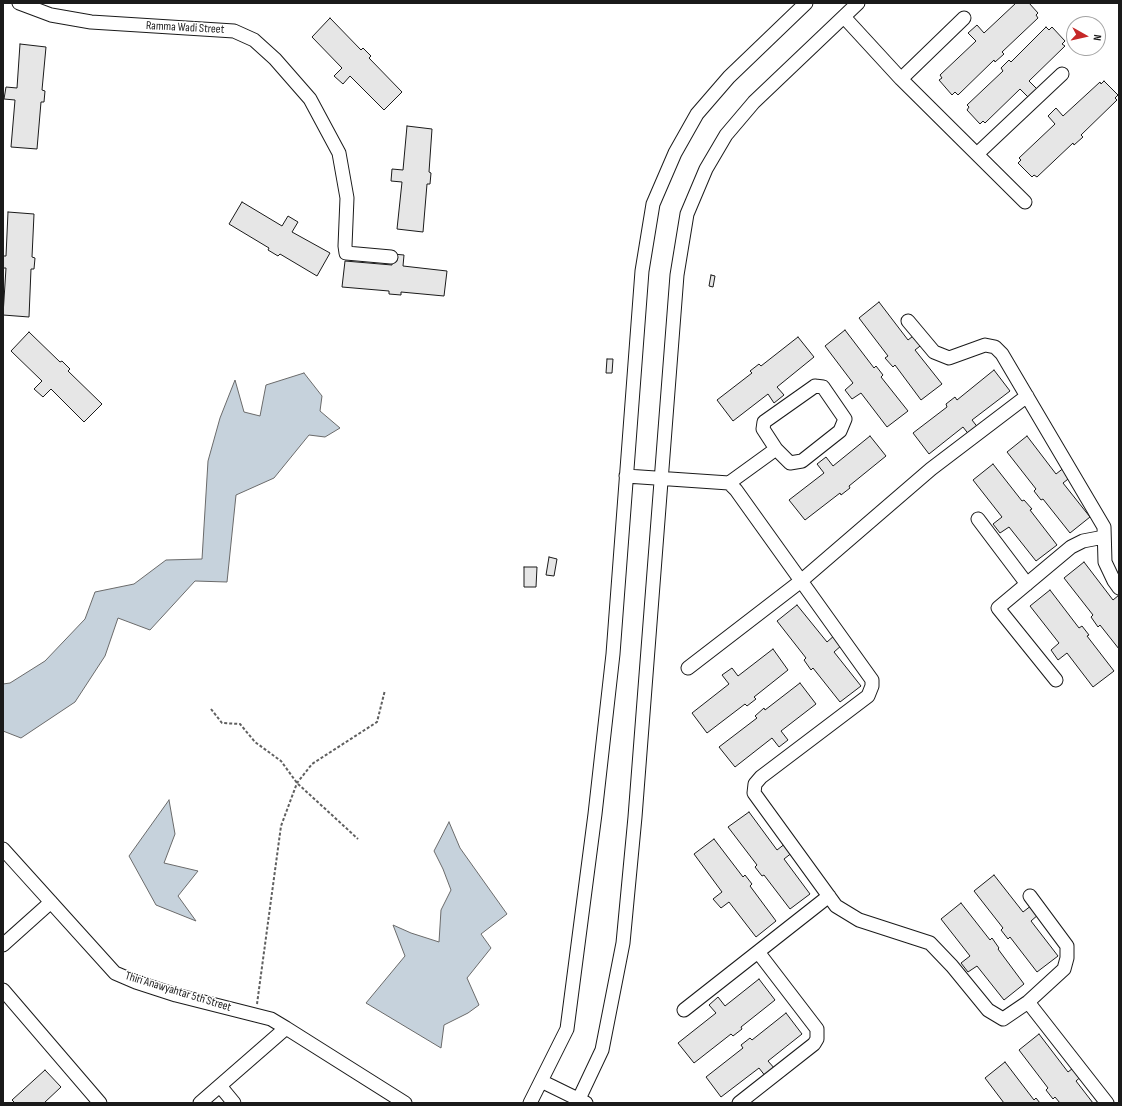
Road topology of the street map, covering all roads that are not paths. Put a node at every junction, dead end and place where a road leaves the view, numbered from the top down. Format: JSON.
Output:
{"nodes":[{"id":1,"x":19,"y":3,"type":"edge"},
{"id":2,"x":806,"y":3,"type":"edge"},
{"id":3,"x":858,"y":3,"type":"edge"},
{"id":4,"x":844,"y":17,"type":"junction"},
{"id":5,"x":964,"y":18,"type":"dead end"},
{"id":6,"x":1062,"y":74,"type":"dead end"},
{"id":7,"x":901,"y":79,"type":"junction"},
{"id":8,"x":977,"y":154,"type":"junction"},
{"id":9,"x":1025,"y":202,"type":"dead end"},
{"id":10,"x":392,"y":257,"type":"dead end"},
{"id":11,"x":908,"y":321,"type":"dead end"},
{"id":12,"x":1027,"y":396,"type":"junction"},
{"id":13,"x":776,"y":449,"type":"junction"},
{"id":14,"x":626,"y":476,"type":"junction"},
{"id":15,"x":662,"y":478,"type":"junction"},
{"id":16,"x":729,"y":484,"type":"junction"},
{"id":17,"x":978,"y":519,"type":"dead end"},
{"id":18,"x":1104,"y":537,"type":"junction"},
{"id":19,"x":801,"y":581,"type":"junction"},
{"id":20,"x":1027,"y":584,"type":"junction"},
{"id":21,"x":1119,"y":588,"type":"edge"},
{"id":22,"x":688,"y":668,"type":"dead end"},
{"id":23,"x":1056,"y":680,"type":"dead end"},
{"id":24,"x":3,"y":849,"type":"edge"},
{"id":25,"x":829,"y":896,"type":"junction"},
{"id":26,"x":1030,"y":896,"type":"dead end"},
{"id":27,"x":50,"y":902,"type":"junction"},
{"id":28,"x":3,"y":945,"type":"edge"},
{"id":29,"x":758,"y":952,"type":"junction"},
{"id":30,"x":3,"y":990,"type":"edge"},
{"id":31,"x":1028,"y":1002,"type":"junction"},
{"id":32,"x":684,"y":1010,"type":"dead end"},
{"id":33,"x":286,"y":1028,"type":"junction"},
{"id":34,"x":541,"y":1081,"type":"junction"},
{"id":35,"x":220,"y":1086,"type":"junction"},
{"id":36,"x":581,"y":1102,"type":"edge"},
{"id":37,"x":100,"y":1103,"type":"edge"},
{"id":38,"x":200,"y":1103,"type":"edge"},
{"id":39,"x":234,"y":1103,"type":"edge"},
{"id":40,"x":405,"y":1103,"type":"edge"},
{"id":41,"x":530,"y":1103,"type":"edge"},
{"id":42,"x":739,"y":1103,"type":"edge"},
{"id":43,"x":1107,"y":1103,"type":"edge"}],
"edges":[{"from":1,"to":10,"type":"street","name":"Ramma Wadi Street"},
{"from":2,"to":14,"type":"street"},
{"from":3,"to":4,"type":"street"},
{"from":4,"to":7,"type":"street"},
{"from":4,"to":15,"type":"street"},
{"from":5,"to":7,"type":"street"},
{"from":6,"to":8,"type":"street"},
{"from":7,"to":8,"type":"street"},
{"from":8,"to":9,"type":"street"},
{"from":11,"to":12,"type":"street"},
{"from":12,"to":18,"type":"street"},
{"from":12,"to":19,"type":"street"},
{"from":13,"to":13,"type":"street"},
{"from":13,"to":16,"type":"street"},
{"from":14,"to":15,"type":"street"},
{"from":14,"to":34,"type":"street"},
{"from":15,"to":16,"type":"street"},
{"from":15,"to":36,"type":"street"},
{"from":16,"to":19,"type":"street"},
{"from":17,"to":20,"type":"street"},
{"from":18,"to":20,"type":"street"},
{"from":18,"to":21,"type":"street"},
{"from":19,"to":22,"type":"street"},
{"from":19,"to":25,"type":"street"},
{"from":20,"to":23,"type":"street"},
{"from":24,"to":27,"type":"street","name":"Thiri Anawyahtar 5th Street"},
{"from":25,"to":29,"type":"street"},
{"from":25,"to":31,"type":"street"},
{"from":26,"to":31,"type":"street"},
{"from":27,"to":28,"type":"street"},
{"from":27,"to":33,"type":"street","name":"Thiri Anawyahtar 5th Street"},
{"from":29,"to":32,"type":"street"},
{"from":29,"to":42,"type":"street"},
{"from":30,"to":37,"type":"street"},
{"from":31,"to":43,"type":"street"},
{"from":33,"to":35,"type":"street"},
{"from":33,"to":40,"type":"street","name":"Thiri Anawyahtar 5th Street"},
{"from":34,"to":36,"type":"street"},
{"from":34,"to":41,"type":"street"},
{"from":35,"to":38,"type":"street"},
{"from":35,"to":39,"type":"street"}]}
